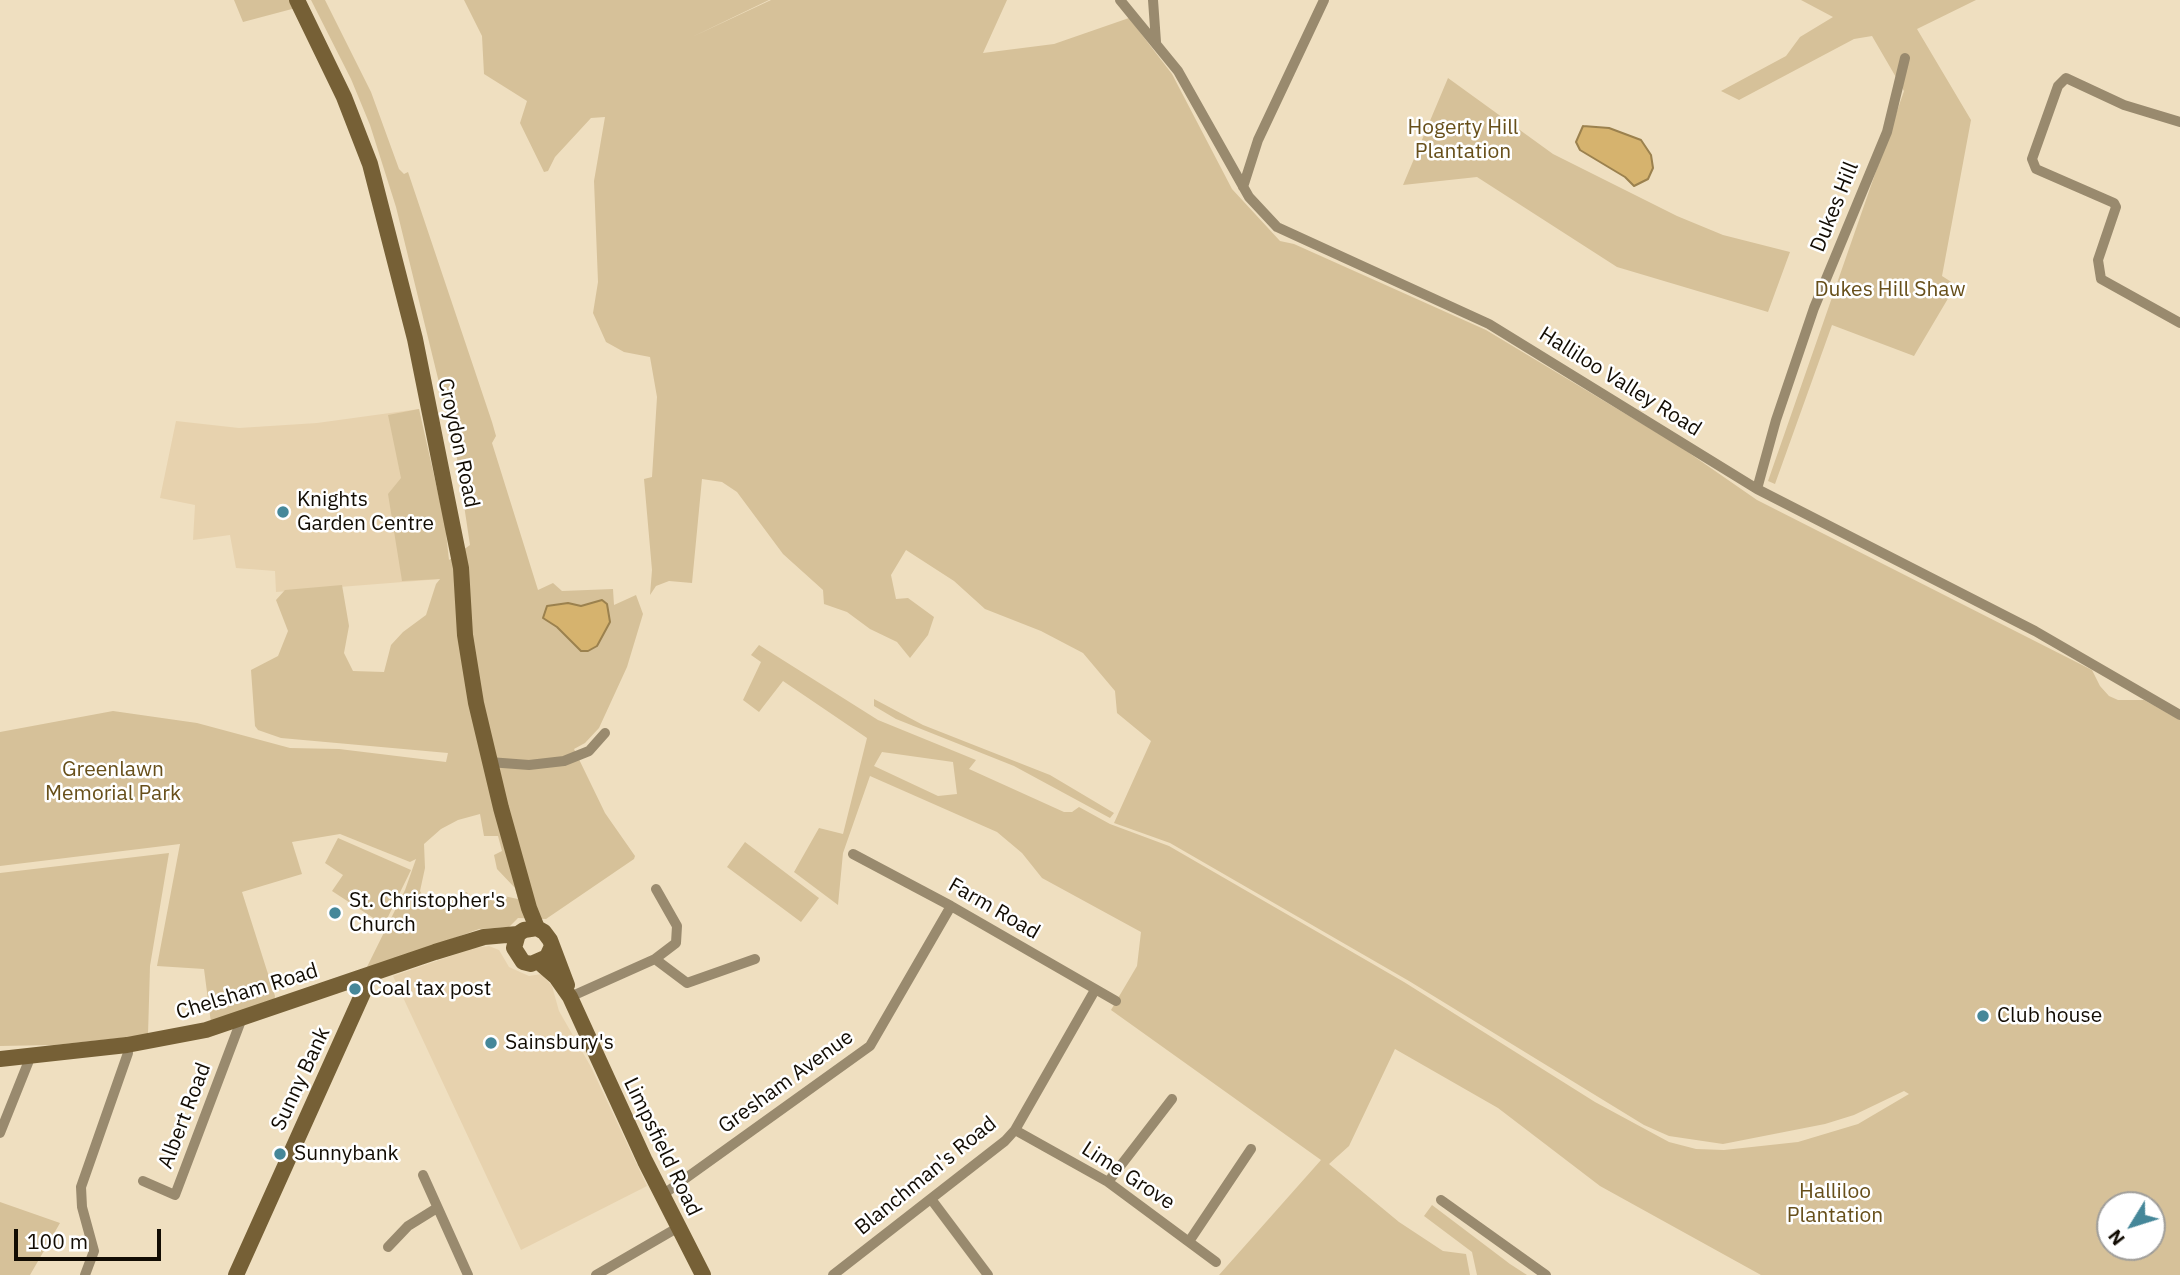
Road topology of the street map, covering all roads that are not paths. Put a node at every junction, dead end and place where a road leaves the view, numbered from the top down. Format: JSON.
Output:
{"nodes":[{"id":1,"x":297,"y":0,"type":"edge"},
{"id":2,"x":1120,"y":0,"type":"edge"},
{"id":3,"x":1153,"y":0,"type":"edge"},
{"id":4,"x":1324,"y":0,"type":"edge"},
{"id":5,"x":1156,"y":42,"type":"junction"},
{"id":6,"x":1905,"y":58,"type":"dead end"},
{"id":7,"x":2180,"y":122,"type":"edge"},
{"id":8,"x":1243,"y":187,"type":"junction"},
{"id":9,"x":2180,"y":323,"type":"edge"},
{"id":10,"x":1757,"y":489,"type":"junction"},
{"id":11,"x":2180,"y":715,"type":"edge"},
{"id":12,"x":605,"y":733,"type":"dead end"},
{"id":13,"x":489,"y":762,"type":"junction"},
{"id":14,"x":852,"y":854,"type":"dead end"},
{"id":15,"x":656,"y":890,"type":"dead end"},
{"id":16,"x":951,"y":906,"type":"junction"},
{"id":17,"x":524,"y":935,"type":"junction"},
{"id":18,"x":552,"y":946,"type":"junction"},
{"id":19,"x":654,"y":959,"type":"junction"},
{"id":20,"x":755,"y":960,"type":"dead end"},
{"id":21,"x":540,"y":962,"type":"junction"},
{"id":22,"x":368,"y":977,"type":"junction"},
{"id":23,"x":1095,"y":990,"type":"junction"},
{"id":24,"x":570,"y":997,"type":"junction"},
{"id":25,"x":1115,"y":1001,"type":"dead end"},
{"id":26,"x":242,"y":1018,"type":"junction"},
{"id":27,"x":127,"y":1045,"type":"junction"},
{"id":28,"x":30,"y":1058,"type":"junction"},
{"id":29,"x":0,"y":1059,"type":"edge"},
{"id":30,"x":1172,"y":1099,"type":"dead end"},
{"id":31,"x":1015,"y":1130,"type":"junction"},
{"id":32,"x":0,"y":1133,"type":"edge"},
{"id":33,"x":1251,"y":1149,"type":"dead end"},
{"id":34,"x":424,"y":1175,"type":"dead end"},
{"id":35,"x":143,"y":1181,"type":"dead end"},
{"id":36,"x":1108,"y":1182,"type":"junction"},
{"id":37,"x":661,"y":1196,"type":"junction"},
{"id":38,"x":931,"y":1199,"type":"junction"},
{"id":39,"x":1441,"y":1200,"type":"dead end"},
{"id":40,"x":437,"y":1208,"type":"junction"},
{"id":41,"x":677,"y":1228,"type":"junction"},
{"id":42,"x":1190,"y":1240,"type":"junction"},
{"id":43,"x":388,"y":1247,"type":"dead end"},
{"id":44,"x":1216,"y":1262,"type":"dead end"},
{"id":45,"x":85,"y":1275,"type":"edge"},
{"id":46,"x":236,"y":1275,"type":"edge"},
{"id":47,"x":468,"y":1275,"type":"edge"},
{"id":48,"x":596,"y":1275,"type":"edge"},
{"id":49,"x":703,"y":1275,"type":"edge"},
{"id":50,"x":833,"y":1275,"type":"edge"},
{"id":51,"x":988,"y":1275,"type":"edge"},
{"id":52,"x":1546,"y":1275,"type":"edge"}],
"edges":[{"from":1,"to":13,"type":"main road","name":"Croydon Road"},
{"from":2,"to":5,"type":"street","name":"Halliloo Valley Road"},
{"from":3,"to":5,"type":"street"},
{"from":4,"to":8,"type":"street"},
{"from":5,"to":8,"type":"street","name":"Halliloo Valley Road"},
{"from":6,"to":10,"type":"street","name":"Dukes Hill"},
{"from":7,"to":9,"type":"street"},
{"from":8,"to":10,"type":"street","name":"Halliloo Valley Road"},
{"from":10,"to":11,"type":"street","name":"Halliloo Valley Road"},
{"from":12,"to":13,"type":"street"},
{"from":13,"to":17,"type":"main road","name":"Croydon Road"},
{"from":14,"to":16,"type":"street","name":"Farm Road"},
{"from":15,"to":19,"type":"street"},
{"from":16,"to":23,"type":"street","name":"Farm Road"},
{"from":16,"to":37,"type":"street","name":"Gresham Avenue"},
{"from":17,"to":18,"type":"main road","name":"Limpsfield Road"},
{"from":17,"to":21,"type":"main road","name":"Limpsfield Road"},
{"from":17,"to":22,"type":"main road","name":"Chelsham Road"},
{"from":18,"to":21,"type":"main road"},
{"from":18,"to":24,"type":"main road","name":"Limpsfield Road"},
{"from":19,"to":20,"type":"street"},
{"from":19,"to":24,"type":"street"},
{"from":21,"to":24,"type":"main road","name":"Limpsfield Road"},
{"from":22,"to":26,"type":"main road","name":"Chelsham Road"},
{"from":22,"to":46,"type":"main road","name":"Sunny Bank"},
{"from":23,"to":25,"type":"street","name":"Farm Road"},
{"from":23,"to":31,"type":"street","name":"Blanchman's Road"},
{"from":24,"to":37,"type":"main road","name":"Limpsfield Road"},
{"from":26,"to":27,"type":"main road","name":"Chelsham Road"},
{"from":26,"to":35,"type":"street","name":"Albert Road"},
{"from":27,"to":28,"type":"main road","name":"Chelsham Road"},
{"from":27,"to":45,"type":"street"},
{"from":28,"to":29,"type":"main road","name":"Chelsham Road"},
{"from":28,"to":32,"type":"street"},
{"from":30,"to":36,"type":"street"},
{"from":31,"to":36,"type":"street","name":"Lime Grove"},
{"from":31,"to":38,"type":"street","name":"Blanchman's Road"},
{"from":33,"to":42,"type":"street"},
{"from":34,"to":40,"type":"street"},
{"from":36,"to":42,"type":"street","name":"Lime Grove"},
{"from":37,"to":41,"type":"main road","name":"Limpsfield Road"},
{"from":38,"to":50,"type":"street","name":"Blanchman's Road"},
{"from":38,"to":51,"type":"street"},
{"from":39,"to":52,"type":"street"},
{"from":40,"to":43,"type":"street"},
{"from":40,"to":47,"type":"street"},
{"from":41,"to":48,"type":"street"},
{"from":41,"to":49,"type":"main road","name":"Limpsfield Road"},
{"from":42,"to":44,"type":"street","name":"Lime Grove"}]}
